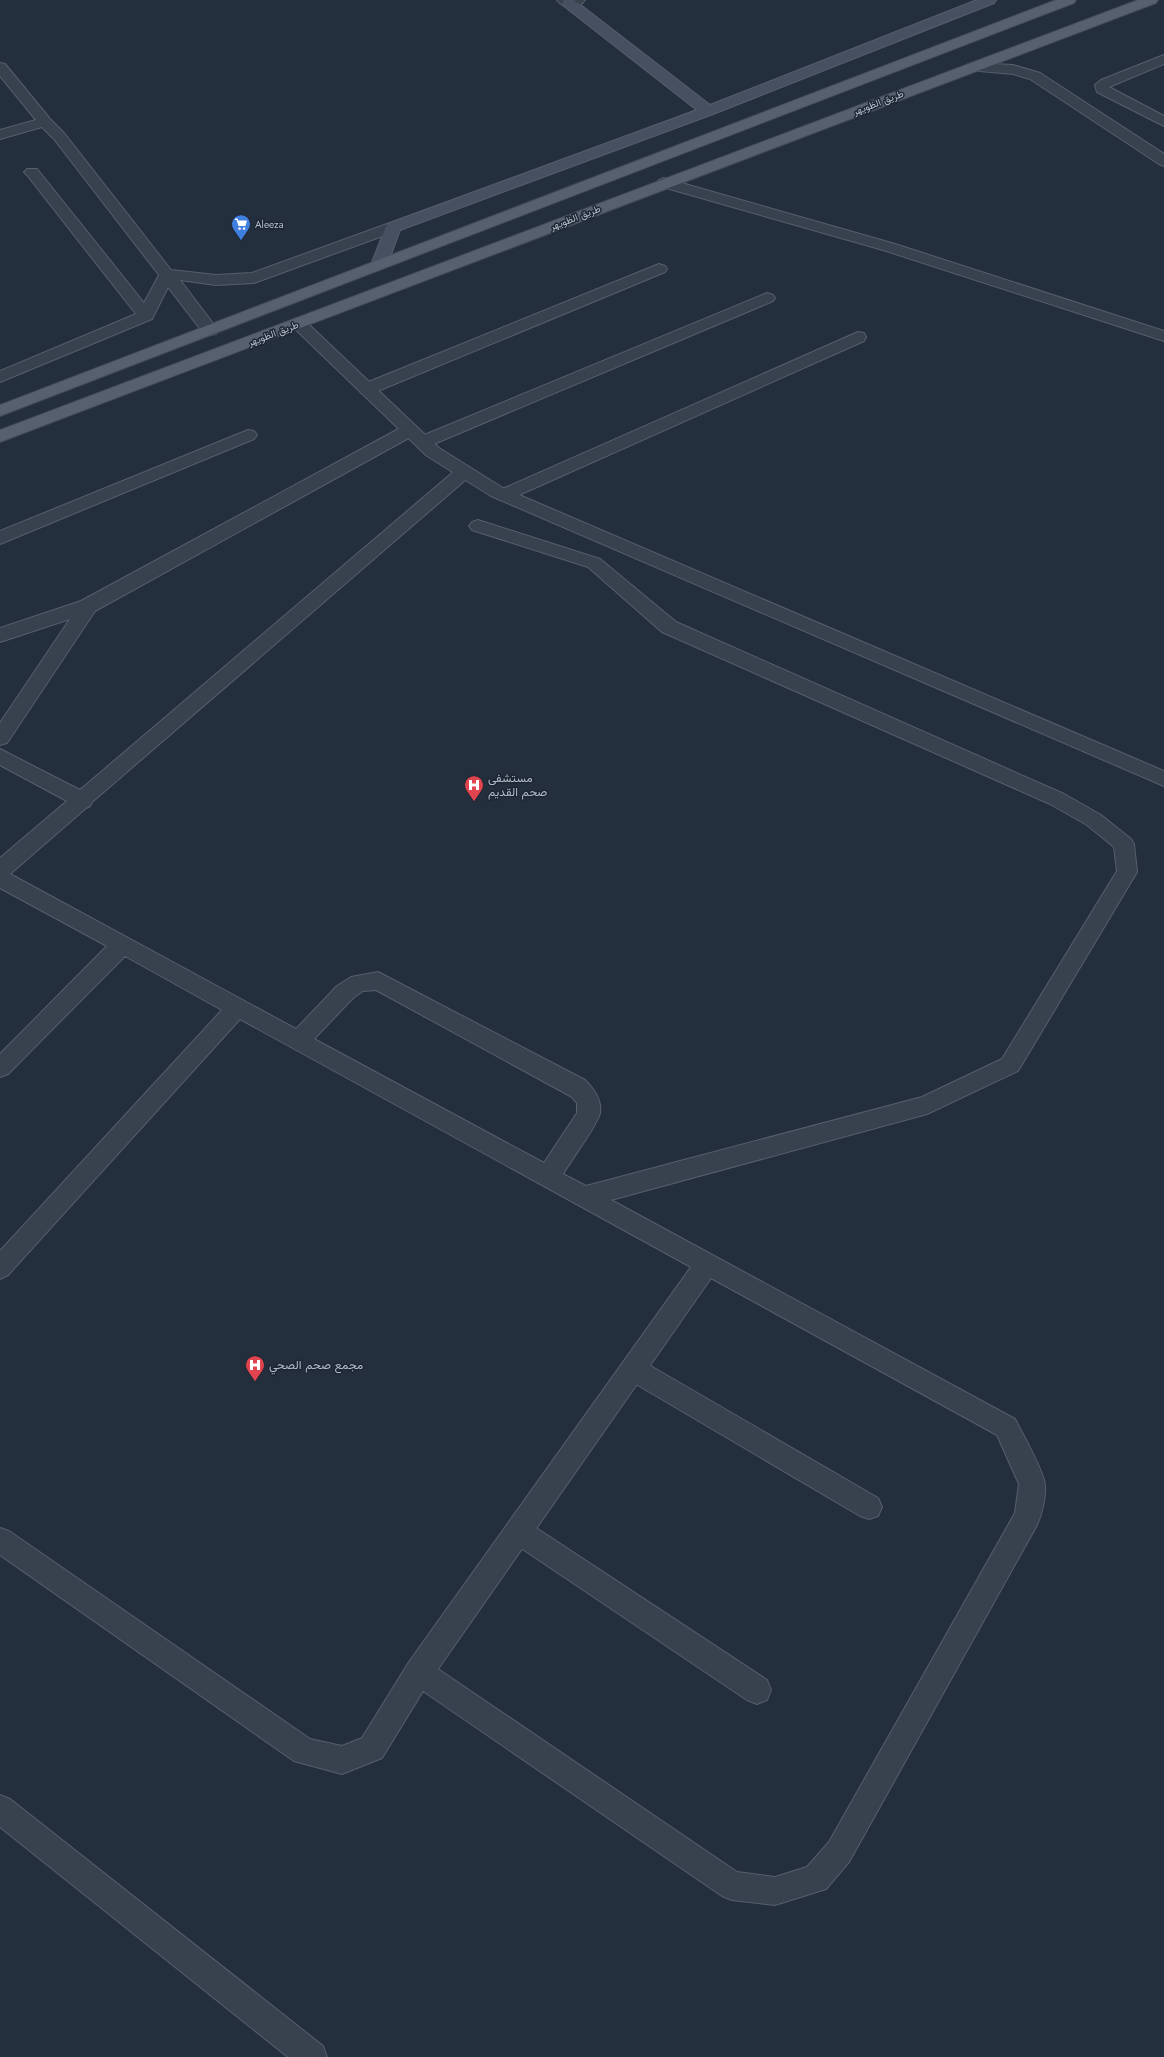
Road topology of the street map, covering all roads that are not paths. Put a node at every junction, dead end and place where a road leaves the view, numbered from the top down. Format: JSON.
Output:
{"nodes":[{"id":1,"x":989,"y":0,"type":"edge"},
{"id":2,"x":1068,"y":0,"type":"edge"},
{"id":3,"x":1151,"y":0,"type":"edge"},
{"id":4,"x":570,"y":1,"type":"edge"},
{"id":5,"x":1031,"y":46,"type":"junction"},
{"id":6,"x":1164,"y":59,"type":"edge"},
{"id":7,"x":0,"y":67,"type":"edge"},
{"id":8,"x":973,"y":67,"type":"junction"},
{"id":9,"x":1035,"y":76,"type":"junction"},
{"id":10,"x":708,"y":111,"type":"junction"},
{"id":11,"x":45,"y":122,"type":"junction"},
{"id":12,"x":1164,"y":122,"type":"edge"},
{"id":13,"x":0,"y":135,"type":"edge"},
{"id":14,"x":1164,"y":161,"type":"edge"},
{"id":15,"x":32,"y":172,"type":"dead end"},
{"id":16,"x":664,"y":184,"type":"junction"},
{"id":17,"x":393,"y":227,"type":"junction"},
{"id":18,"x":379,"y":265,"type":"junction"},
{"id":19,"x":659,"y":269,"type":"dead end"},
{"id":20,"x":167,"y":274,"type":"junction"},
{"id":21,"x":767,"y":298,"type":"dead end"},
{"id":22,"x":146,"y":316,"type":"junction"},
{"id":23,"x":298,"y":323,"type":"junction"},
{"id":24,"x":210,"y":330,"type":"junction"},
{"id":25,"x":858,"y":336,"type":"dead end"},
{"id":26,"x":1164,"y":336,"type":"edge"},
{"id":27,"x":0,"y":377,"type":"edge"},
{"id":28,"x":367,"y":389,"type":"junction"},
{"id":29,"x":0,"y":411,"type":"edge"},
{"id":30,"x":248,"y":435,"type":"dead end"},
{"id":31,"x":0,"y":436,"type":"edge"},
{"id":32,"x":416,"y":436,"type":"junction"},
{"id":33,"x":464,"y":472,"type":"junction"},
{"id":34,"x":504,"y":495,"type":"junction"},
{"id":35,"x":478,"y":526,"type":"dead end"},
{"id":36,"x":0,"y":538,"type":"edge"},
{"id":37,"x":88,"y":606,"type":"junction"},
{"id":38,"x":0,"y":635,"type":"edge"},
{"id":39,"x":0,"y":738,"type":"edge"},
{"id":40,"x":0,"y":756,"type":"edge"},
{"id":41,"x":1164,"y":779,"type":"edge"},
{"id":42,"x":82,"y":801,"type":"junction"},
{"id":43,"x":0,"y":870,"type":"edge"},
{"id":44,"x":0,"y":878,"type":"edge"},
{"id":45,"x":122,"y":945,"type":"junction"},
{"id":46,"x":237,"y":1008,"type":"junction"},
{"id":47,"x":298,"y":1041,"type":"junction"},
{"id":48,"x":0,"y":1068,"type":"edge"},
{"id":49,"x":548,"y":1178,"type":"junction"},
{"id":50,"x":584,"y":1197,"type":"junction"},
{"id":51,"x":707,"y":1264,"type":"junction"},
{"id":52,"x":0,"y":1268,"type":"edge"},
{"id":53,"x":632,"y":1369,"type":"junction"},
{"id":54,"x":869,"y":1507,"type":"dead end"},
{"id":55,"x":518,"y":1531,"type":"junction"},
{"id":56,"x":0,"y":1540,"type":"edge"},
{"id":57,"x":419,"y":1672,"type":"junction"},
{"id":58,"x":757,"y":1690,"type":"dead end"},
{"id":59,"x":0,"y":1809,"type":"edge"},
{"id":60,"x":312,"y":2057,"type":"edge"}],
"edges":[{"from":1,"to":10,"type":"street"},
{"from":2,"to":18,"type":"main road"},
{"from":3,"to":5,"type":"main road","name":"طريق الظويهر"},
{"from":4,"to":10,"type":"street"},
{"from":5,"to":8,"type":"main road","name":"طريق الظويهر"},
{"from":5,"to":9,"type":"street"},
{"from":6,"to":12,"type":"street"},
{"from":7,"to":11,"type":"street"},
{"from":8,"to":9,"type":"street"},
{"from":8,"to":16,"type":"main road","name":"طريق الظويهر"},
{"from":9,"to":14,"type":"street"},
{"from":10,"to":17,"type":"street"},
{"from":11,"to":13,"type":"street"},
{"from":11,"to":20,"type":"street"},
{"from":15,"to":22,"type":"street"},
{"from":16,"to":23,"type":"main road","name":"طريق الظويهر"},
{"from":16,"to":26,"type":"street"},
{"from":17,"to":18,"type":"street"},
{"from":17,"to":20,"type":"street"},
{"from":18,"to":24,"type":"main road"},
{"from":19,"to":28,"type":"street"},
{"from":20,"to":22,"type":"street"},
{"from":20,"to":24,"type":"street"},
{"from":21,"to":32,"type":"street"},
{"from":22,"to":27,"type":"street"},
{"from":23,"to":28,"type":"street"},
{"from":23,"to":31,"type":"main road","name":"طريق الظويهر"},
{"from":24,"to":29,"type":"main road"},
{"from":25,"to":34,"type":"street"},
{"from":28,"to":32,"type":"street"},
{"from":30,"to":36,"type":"street"},
{"from":32,"to":33,"type":"street"},
{"from":32,"to":37,"type":"street"},
{"from":33,"to":34,"type":"street"},
{"from":33,"to":42,"type":"street"},
{"from":34,"to":41,"type":"street"},
{"from":35,"to":50,"type":"street"},
{"from":37,"to":38,"type":"street"},
{"from":37,"to":39,"type":"street"},
{"from":40,"to":42,"type":"street"},
{"from":42,"to":43,"type":"street"},
{"from":44,"to":45,"type":"street"},
{"from":45,"to":46,"type":"street"},
{"from":45,"to":48,"type":"street"},
{"from":46,"to":47,"type":"street"},
{"from":46,"to":52,"type":"street"},
{"from":47,"to":49,"type":"street"},
{"from":47,"to":49,"type":"street"},
{"from":49,"to":50,"type":"street"},
{"from":50,"to":51,"type":"street"},
{"from":51,"to":53,"type":"street"},
{"from":51,"to":57,"type":"street"},
{"from":53,"to":54,"type":"street"},
{"from":53,"to":55,"type":"street"},
{"from":55,"to":57,"type":"street"},
{"from":55,"to":58,"type":"street"},
{"from":56,"to":57,"type":"street"},
{"from":59,"to":60,"type":"street"}]}
